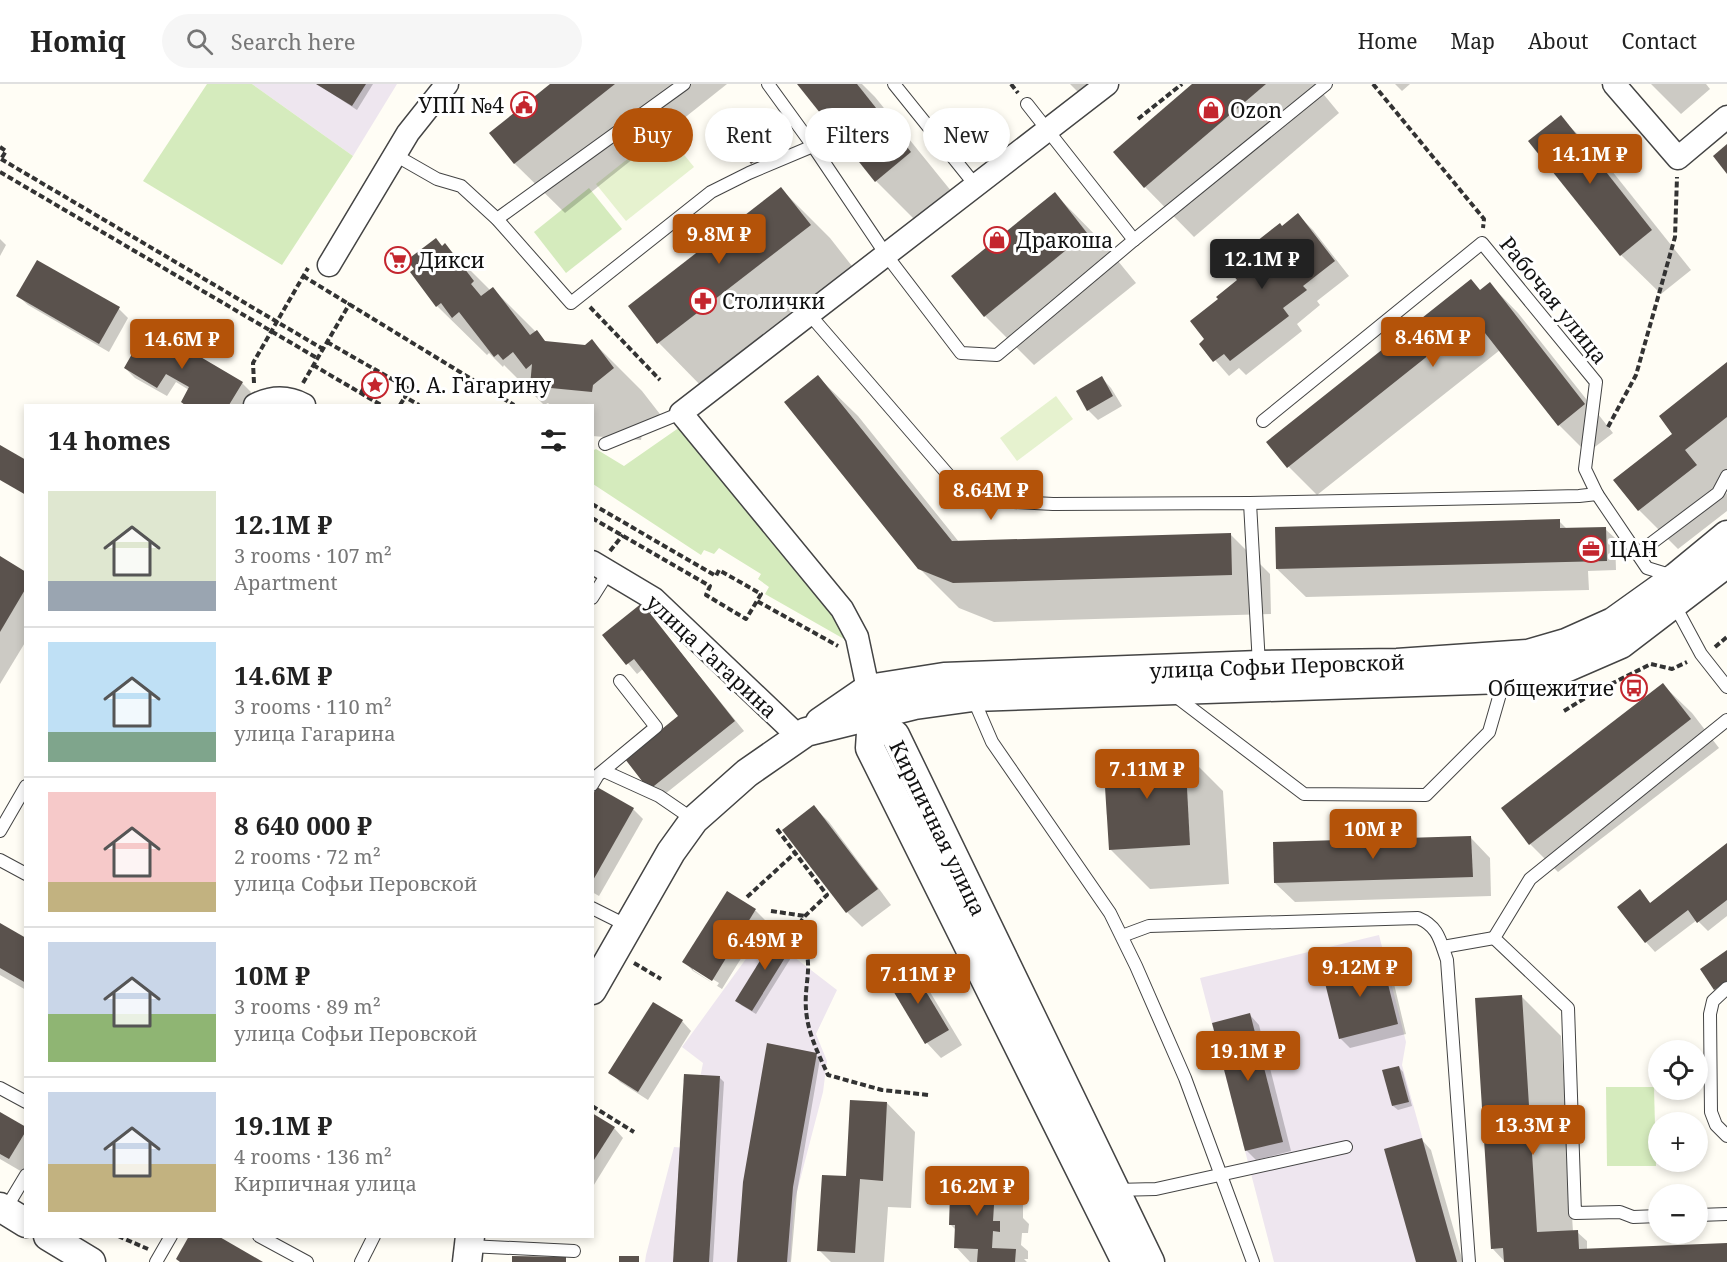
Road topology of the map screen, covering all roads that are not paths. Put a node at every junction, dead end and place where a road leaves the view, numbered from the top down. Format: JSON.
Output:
{"nodes":[{"id":1,"x":447,"y":84,"type":"edge"},
{"id":2,"x":684,"y":84,"type":"edge"},
{"id":3,"x":768,"y":84,"type":"edge"},
{"id":4,"x":894,"y":84,"type":"edge"},
{"id":5,"x":1107,"y":84,"type":"edge"},
{"id":6,"x":1326,"y":84,"type":"edge"},
{"id":7,"x":1614,"y":84,"type":"edge"},
{"id":8,"x":1027,"y":104,"type":"dead end"},
{"id":9,"x":1727,"y":117,"type":"edge"},
{"id":10,"x":1047,"y":131,"type":"junction"},
{"id":11,"x":805,"y":135,"type":"edge"},
{"id":12,"x":805,"y":149,"type":"edge"},
{"id":13,"x":395,"y":155,"type":"junction"},
{"id":14,"x":824,"y":162,"type":"edge"},
{"id":15,"x":976,"y":186,"type":"junction"},
{"id":16,"x":497,"y":219,"type":"junction"},
{"id":17,"x":1134,"y":240,"type":"junction"},
{"id":18,"x":887,"y":256,"type":"junction"},
{"id":19,"x":329,"y":265,"type":"dead end"},
{"id":20,"x":810,"y":315,"type":"junction"},
{"id":21,"x":298,"y":403,"type":"edge"},
{"id":22,"x":257,"y":404,"type":"edge"},
{"id":23,"x":681,"y":413,"type":"junction"},
{"id":24,"x":1263,"y":421,"type":"dead end"},
{"id":25,"x":605,"y":444,"type":"dead end"},
{"id":26,"x":1727,"y":476,"type":"edge"},
{"id":27,"x":1597,"y":494,"type":"junction"},
{"id":28,"x":1250,"y":503,"type":"junction"},
{"id":29,"x":1727,"y":535,"type":"edge"},
{"id":30,"x":1637,"y":554,"type":"junction"},
{"id":31,"x":1727,"y":563,"type":"edge"},
{"id":32,"x":601,"y":567,"type":"edge"},
{"id":33,"x":594,"y":591,"type":"edge"},
{"id":34,"x":1674,"y":591,"type":"junction"},
{"id":35,"x":1258,"y":665,"type":"junction"},
{"id":36,"x":1504,"y":680,"type":"junction"},
{"id":37,"x":620,"y":681,"type":"dead end"},
{"id":38,"x":1727,"y":687,"type":"edge"},
{"id":39,"x":868,"y":690,"type":"junction"},
{"id":40,"x":1168,"y":691,"type":"junction"},
{"id":41,"x":973,"y":697,"type":"junction"},
{"id":42,"x":872,"y":717,"type":"junction"},
{"id":43,"x":1727,"y":720,"type":"edge"},
{"id":44,"x":802,"y":734,"type":"junction"},
{"id":45,"x":604,"y":771,"type":"junction"},
{"id":46,"x":594,"y":783,"type":"edge"},
{"id":47,"x":24,"y":789,"type":"edge"},
{"id":48,"x":694,"y":820,"type":"junction"},
{"id":49,"x":0,"y":831,"type":"edge"},
{"id":50,"x":0,"y":860,"type":"edge"},
{"id":51,"x":24,"y":873,"type":"edge"},
{"id":52,"x":594,"y":909,"type":"edge"},
{"id":53,"x":628,"y":926,"type":"junction"},
{"id":54,"x":1122,"y":936,"type":"junction"},
{"id":55,"x":1494,"y":938,"type":"junction"},
{"id":56,"x":1443,"y":947,"type":"junction"},
{"id":57,"x":594,"y":987,"type":"edge"},
{"id":58,"x":1727,"y":988,"type":"edge"},
{"id":59,"x":0,"y":1088,"type":"edge"},
{"id":60,"x":24,"y":1101,"type":"edge"},
{"id":61,"x":1727,"y":1136,"type":"edge"},
{"id":62,"x":1346,"y":1146,"type":"dead end"},
{"id":63,"x":1220,"y":1175,"type":"junction"},
{"id":64,"x":24,"y":1180,"type":"edge"},
{"id":65,"x":1115,"y":1190,"type":"junction"},
{"id":66,"x":10,"y":1213,"type":"edge"},
{"id":67,"x":1727,"y":1214,"type":"edge"},
{"id":68,"x":1708,"y":1215,"type":"edge"},
{"id":69,"x":1648,"y":1216,"type":"edge"},
{"id":70,"x":51,"y":1238,"type":"edge"},
{"id":71,"x":170,"y":1238,"type":"edge"},
{"id":72,"x":263,"y":1238,"type":"edge"},
{"id":73,"x":370,"y":1238,"type":"edge"},
{"id":74,"x":468,"y":1248,"type":"edge"},
{"id":75,"x":574,"y":1251,"type":"dead end"},
{"id":76,"x":91,"y":1262,"type":"edge"},
{"id":77,"x":156,"y":1262,"type":"edge"},
{"id":78,"x":307,"y":1262,"type":"edge"},
{"id":79,"x":361,"y":1262,"type":"edge"},
{"id":80,"x":1126,"y":1262,"type":"edge"},
{"id":81,"x":1150,"y":1262,"type":"edge"},
{"id":82,"x":1253,"y":1262,"type":"edge"},
{"id":83,"x":1469,"y":1262,"type":"edge"}],
"edges":[{"from":1,"to":13,"type":"street"},
{"from":2,"to":16,"type":"lane"},
{"from":3,"to":11,"type":"lane"},
{"from":4,"to":15,"type":"lane"},
{"from":5,"to":10,"type":"street"},
{"from":6,"to":17,"type":"lane"},
{"from":7,"to":9,"type":"street"},
{"from":8,"to":10,"type":"lane"},
{"from":10,"to":15,"type":"street"},
{"from":10,"to":17,"type":"lane"},
{"from":12,"to":16,"type":"lane"},
{"from":13,"to":16,"type":"lane"},
{"from":13,"to":19,"type":"street"},
{"from":14,"to":18,"type":"lane"},
{"from":15,"to":18,"type":"street"},
{"from":17,"to":18,"type":"lane"},
{"from":18,"to":20,"type":"street"},
{"from":20,"to":23,"type":"street"},
{"from":20,"to":28,"type":"lane"},
{"from":21,"to":22,"type":"street"},
{"from":23,"to":25,"type":"lane"},
{"from":23,"to":39,"type":"street"},
{"from":24,"to":27,"type":"lane","name":"Рабочая улица"},
{"from":26,"to":30,"type":"lane"},
{"from":27,"to":28,"type":"lane"},
{"from":27,"to":30,"type":"lane"},
{"from":28,"to":35,"type":"lane"},
{"from":29,"to":34,"type":"street","name":"улица Софьи Перовской"},
{"from":30,"to":34,"type":"lane"},
{"from":31,"to":34,"type":"street","name":"улица Софьи Перовской"},
{"from":32,"to":33,"type":"lane"},
{"from":32,"to":44,"type":"street","name":"улица Гагарина"},
{"from":34,"to":35,"type":"street","name":"улица Софьи Перовской"},
{"from":34,"to":36,"type":"street","name":"улица Софьи Перовской"},
{"from":34,"to":38,"type":"lane"},
{"from":35,"to":39,"type":"street","name":"улица Софьи Перовской"},
{"from":36,"to":40,"type":"street","name":"улица Софьи Перовской"},
{"from":36,"to":40,"type":"lane"},
{"from":37,"to":45,"type":"lane"},
{"from":39,"to":42,"type":"street"},
{"from":39,"to":44,"type":"street","name":"улица Софьи Перовской"},
{"from":40,"to":41,"type":"street","name":"улица Софьи Перовской"},
{"from":41,"to":42,"type":"street","name":"улица Софьи Перовской"},
{"from":41,"to":54,"type":"lane"},
{"from":42,"to":44,"type":"street","name":"улица Софьи Перовской"},
{"from":42,"to":65,"type":"street","name":"Кирпичная улица"},
{"from":42,"to":80,"type":"street","name":"Кирпичная улица"},
{"from":43,"to":55,"type":"lane"},
{"from":44,"to":48,"type":"street","name":"улица Софьи Перовской"},
{"from":45,"to":46,"type":"lane"},
{"from":45,"to":48,"type":"lane"},
{"from":47,"to":49,"type":"lane"},
{"from":48,"to":53,"type":"street","name":"улица Софьи Перовской"},
{"from":50,"to":51,"type":"lane"},
{"from":52,"to":53,"type":"lane"},
{"from":53,"to":57,"type":"street","name":"улица Софьи Перовской"},
{"from":54,"to":56,"type":"lane"},
{"from":54,"to":63,"type":"lane"},
{"from":55,"to":56,"type":"lane"},
{"from":55,"to":69,"type":"lane"},
{"from":56,"to":83,"type":"lane"},
{"from":58,"to":61,"type":"lane"},
{"from":59,"to":60,"type":"lane"},
{"from":62,"to":63,"type":"lane"},
{"from":63,"to":65,"type":"lane"},
{"from":63,"to":82,"type":"lane"},
{"from":64,"to":66,"type":"lane"},
{"from":65,"to":81,"type":"street","name":"Кирпичная улица"},
{"from":67,"to":68,"type":"lane"},
{"from":70,"to":76,"type":"street"},
{"from":71,"to":77,"type":"lane"},
{"from":72,"to":78,"type":"lane"},
{"from":73,"to":79,"type":"lane"},
{"from":74,"to":75,"type":"lane"}]}
